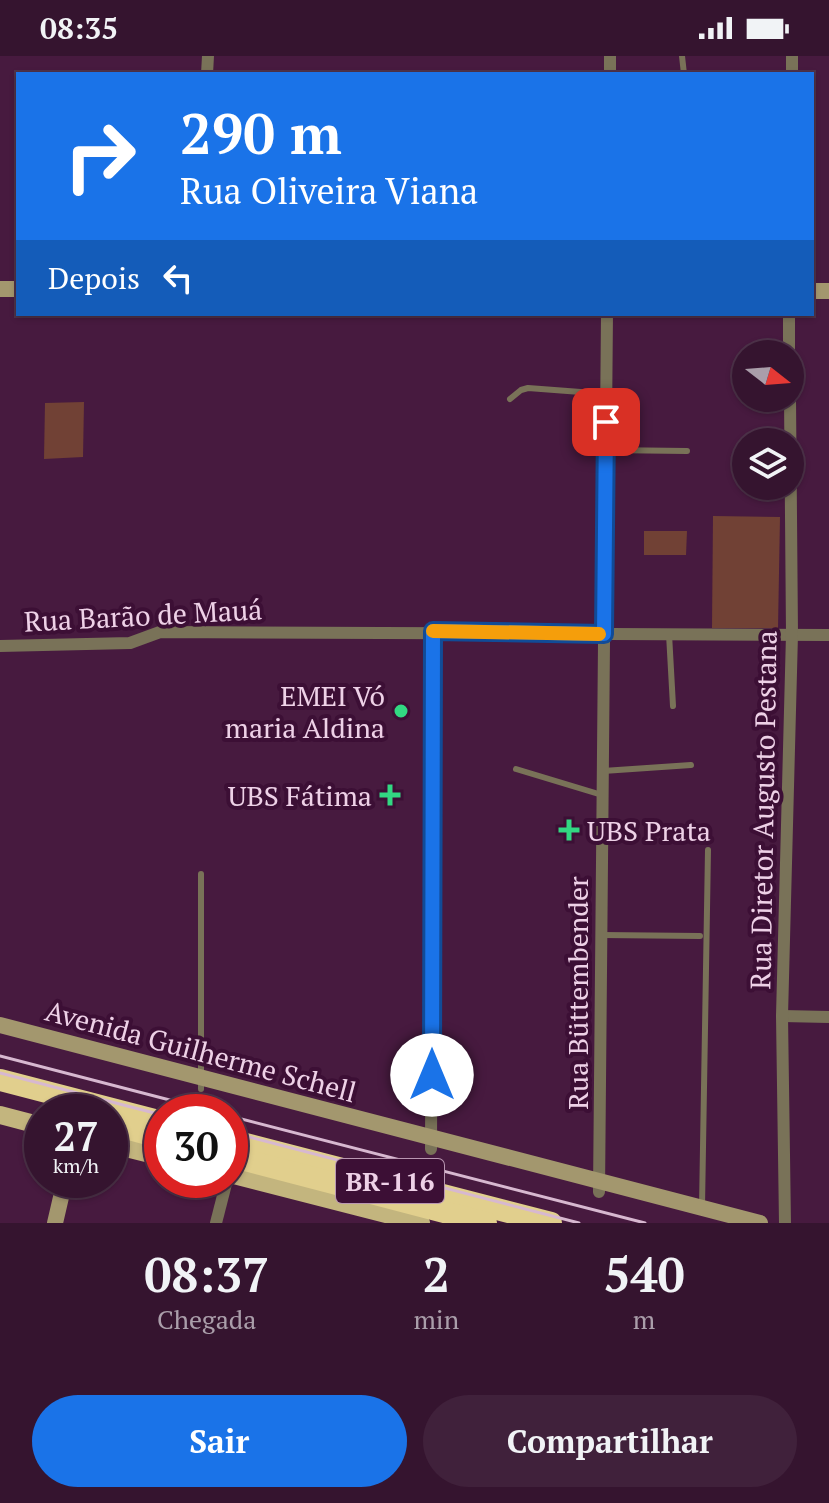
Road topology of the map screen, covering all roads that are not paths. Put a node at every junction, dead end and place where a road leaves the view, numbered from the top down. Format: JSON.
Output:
{"nodes":[{"id":1,"x":607,"y":316,"type":"edge"},
{"id":2,"x":789,"y":316,"type":"edge"},
{"id":3,"x":789,"y":340,"type":"edge"},
{"id":4,"x":607,"y":394,"type":"junction"},
{"id":5,"x":510,"y":399,"type":"dead end"},
{"id":6,"x":790,"y":412,"type":"edge"},
{"id":7,"x":606,"y":450,"type":"junction"},
{"id":8,"x":687,"y":451,"type":"dead end"},
{"id":9,"x":433,"y":631,"type":"junction"},
{"id":10,"x":604,"y":634,"type":"junction"},
{"id":11,"x":669,"y":634,"type":"junction"},
{"id":12,"x":792,"y":634,"type":"junction"},
{"id":13,"x":829,"y":635,"type":"edge"},
{"id":14,"x":0,"y":646,"type":"edge"},
{"id":15,"x":673,"y":706,"type":"dead end"},
{"id":16,"x":691,"y":765,"type":"dead end"},
{"id":17,"x":516,"y":769,"type":"dead end"},
{"id":18,"x":603,"y":771,"type":"junction"},
{"id":19,"x":602,"y":795,"type":"junction"},
{"id":20,"x":708,"y":850,"type":"dead end"},
{"id":21,"x":201,"y":874,"type":"dead end"},
{"id":22,"x":602,"y":935,"type":"junction"},
{"id":23,"x":700,"y":936,"type":"dead end"},
{"id":24,"x":782,"y":1016,"type":"junction"},
{"id":25,"x":829,"y":1017,"type":"edge"},
{"id":26,"x":0,"y":1025,"type":"edge"},
{"id":27,"x":0,"y":1036,"type":"edge"},
{"id":28,"x":0,"y":1080,"type":"edge"},
{"id":29,"x":201,"y":1083,"type":"junction"},
{"id":30,"x":0,"y":1096,"type":"edge"},
{"id":31,"x":24,"y":1102,"type":"edge"},
{"id":32,"x":0,"y":1115,"type":"edge"},
{"id":33,"x":144,"y":1117,"type":"edge"},
{"id":34,"x":24,"y":1121,"type":"edge"},
{"id":35,"x":432,"y":1143,"type":"junction"},
{"id":36,"x":248,"y":1145,"type":"edge"},
{"id":37,"x":248,"y":1161,"type":"edge"},
{"id":38,"x":248,"y":1179,"type":"edge"},
{"id":39,"x":600,"y":1187,"type":"junction"},
{"id":40,"x":61,"y":1198,"type":"edge"},
{"id":41,"x":222,"y":1198,"type":"edge"},
{"id":42,"x":702,"y":1208,"type":"junction"},
{"id":43,"x":383,"y":1218,"type":"edge"},
{"id":44,"x":55,"y":1223,"type":"edge"},
{"id":45,"x":216,"y":1223,"type":"edge"},
{"id":46,"x":421,"y":1223,"type":"edge"},
{"id":47,"x":486,"y":1223,"type":"edge"},
{"id":48,"x":551,"y":1223,"type":"edge"},
{"id":49,"x":717,"y":1223,"type":"edge"},
{"id":50,"x":760,"y":1223,"type":"edge"},
{"id":51,"x":785,"y":1223,"type":"edge"}],
"edges":[{"from":1,"to":4,"type":"street","name":"Rua Büttembender"},
{"from":2,"to":3,"type":"street"},
{"from":4,"to":5,"type":"lane"},
{"from":4,"to":7,"type":"street","name":"Rua Büttembender"},
{"from":6,"to":12,"type":"street","name":"Rua Diretor Augusto Pestana"},
{"from":7,"to":8,"type":"lane"},
{"from":7,"to":10,"type":"street","name":"Rua Büttembender"},
{"from":9,"to":10,"type":"street","name":"Rua Barão de Mauá"},
{"from":9,"to":14,"type":"street","name":"Rua Barão de Mauá"},
{"from":9,"to":35,"type":"street"},
{"from":10,"to":11,"type":"street","name":"Rua Barão de Mauá"},
{"from":10,"to":18,"type":"street","name":"Rua Büttembender"},
{"from":11,"to":12,"type":"street","name":"Rua Barão de Mauá"},
{"from":11,"to":15,"type":"lane"},
{"from":12,"to":13,"type":"street","name":"Rua Barão de Mauá"},
{"from":12,"to":24,"type":"street","name":"Rua Diretor Augusto Pestana"},
{"from":16,"to":18,"type":"lane"},
{"from":17,"to":19,"type":"lane"},
{"from":18,"to":19,"type":"street","name":"Rua Büttembender"},
{"from":19,"to":22,"type":"street","name":"Rua Büttembender"},
{"from":20,"to":42,"type":"lane"},
{"from":21,"to":29,"type":"lane"},
{"from":22,"to":23,"type":"lane"},
{"from":22,"to":39,"type":"street","name":"Rua Büttembender"},
{"from":24,"to":25,"type":"street"},
{"from":24,"to":51,"type":"street","name":"Rua Diretor Augusto Pestana"},
{"from":26,"to":29,"type":"main road","name":"Avenida Guilherme Schell"},
{"from":27,"to":29,"type":"main road","name":"Avenida Guilherme Schell"},
{"from":28,"to":33,"type":"highway"},
{"from":29,"to":35,"type":"main road","name":"Avenida Guilherme Schell"},
{"from":30,"to":31,"type":"highway"},
{"from":32,"to":34,"type":"main road"},
{"from":35,"to":39,"type":"main road","name":"Avenida Guilherme Schell"},
{"from":36,"to":48,"type":"highway","number":"BR-116"},
{"from":37,"to":47,"type":"highway","number":"BR-116"},
{"from":38,"to":43,"type":"main road"},
{"from":39,"to":42,"type":"main road","name":"Avenida Guilherme Schell"},
{"from":39,"to":49,"type":"main road","name":"Avenida Guilherme Schell"},
{"from":40,"to":44,"type":"main road"},
{"from":41,"to":45,"type":"street"},
{"from":42,"to":50,"type":"main road","name":"Avenida Guilherme Schell"},
{"from":43,"to":46,"type":"main road"}]}
